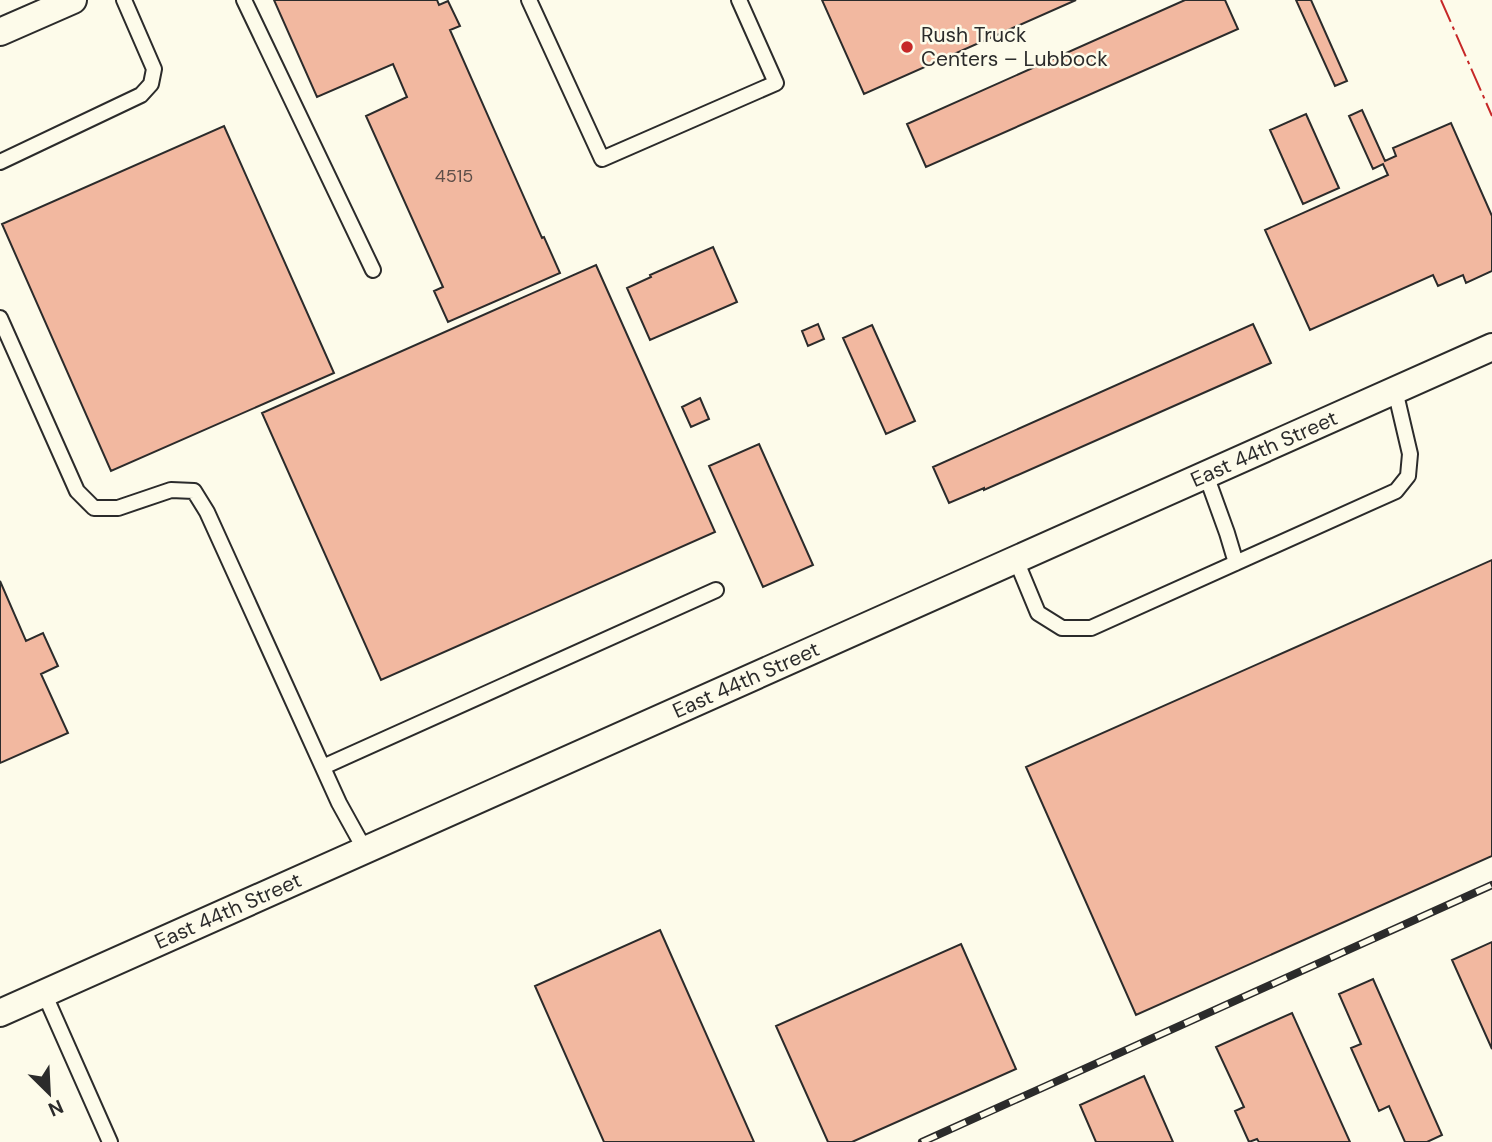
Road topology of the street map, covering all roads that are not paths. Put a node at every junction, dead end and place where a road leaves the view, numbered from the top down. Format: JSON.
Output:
{"nodes":[{"id":1,"x":73,"y":0,"type":"edge"},
{"id":2,"x":124,"y":0,"type":"edge"},
{"id":3,"x":244,"y":0,"type":"edge"},
{"id":4,"x":529,"y":0,"type":"edge"},
{"id":5,"x":738,"y":0,"type":"edge"},
{"id":6,"x":0,"y":32,"type":"edge"},
{"id":7,"x":0,"y":162,"type":"edge"},
{"id":8,"x":373,"y":270,"type":"dead end"},
{"id":9,"x":0,"y":318,"type":"edge"},
{"id":10,"x":1492,"y":346,"type":"edge"},
{"id":11,"x":1395,"y":390,"type":"junction"},
{"id":12,"x":1206,"y":475,"type":"junction"},
{"id":13,"x":1016,"y":560,"type":"junction"},
{"id":14,"x":1236,"y":563,"type":"junction"},
{"id":15,"x":716,"y":590,"type":"dead end"},
{"id":16,"x":323,"y":767,"type":"junction"},
{"id":17,"x":365,"y":850,"type":"junction"},
{"id":18,"x":44,"y":993,"type":"junction"},
{"id":19,"x":0,"y":1013,"type":"edge"},
{"id":20,"x":110,"y":1142,"type":"edge"}],
"edges":[{"from":1,"to":6,"type":"street"},
{"from":2,"to":7,"type":"lane"},
{"from":3,"to":8,"type":"lane"},
{"from":4,"to":5,"type":"lane"},
{"from":9,"to":16,"type":"lane"},
{"from":10,"to":11,"type":"street","name":"East 44th Street"},
{"from":11,"to":12,"type":"street","name":"East 44th Street"},
{"from":11,"to":14,"type":"lane"},
{"from":12,"to":13,"type":"street","name":"East 44th Street"},
{"from":12,"to":14,"type":"lane"},
{"from":13,"to":14,"type":"lane"},
{"from":13,"to":17,"type":"street","name":"East 44th Street"},
{"from":15,"to":16,"type":"lane"},
{"from":16,"to":17,"type":"lane"},
{"from":17,"to":18,"type":"street","name":"East 44th Street"},
{"from":18,"to":19,"type":"street","name":"East 44th Street"},
{"from":18,"to":20,"type":"lane"}]}
